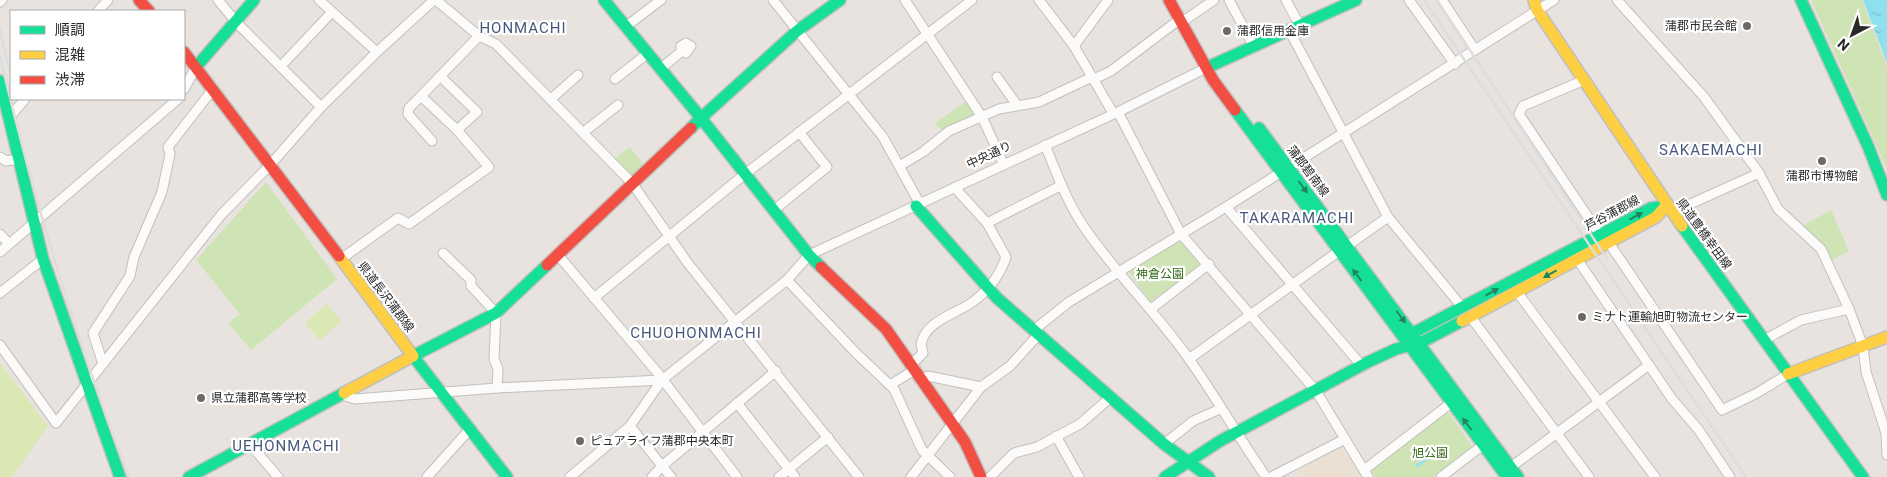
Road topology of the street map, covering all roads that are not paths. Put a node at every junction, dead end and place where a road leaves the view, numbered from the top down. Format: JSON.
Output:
{"nodes":[{"id":1,"x":108,"y":0,"type":"edge"},
{"id":2,"x":139,"y":0,"type":"edge"},
{"id":3,"x":218,"y":0,"type":"edge"},
{"id":4,"x":254,"y":0,"type":"edge"},
{"id":5,"x":319,"y":0,"type":"edge"},
{"id":6,"x":435,"y":0,"type":"edge"},
{"id":7,"x":604,"y":0,"type":"edge"},
{"id":8,"x":661,"y":0,"type":"edge"},
{"id":9,"x":774,"y":0,"type":"edge"},
{"id":10,"x":840,"y":0,"type":"edge"},
{"id":11,"x":905,"y":0,"type":"edge"},
{"id":12,"x":972,"y":0,"type":"edge"},
{"id":13,"x":1039,"y":0,"type":"edge"},
{"id":14,"x":1108,"y":0,"type":"edge"},
{"id":15,"x":1169,"y":0,"type":"edge"},
{"id":16,"x":1214,"y":0,"type":"edge"},
{"id":17,"x":1229,"y":0,"type":"edge"},
{"id":18,"x":1286,"y":0,"type":"edge"},
{"id":19,"x":1356,"y":0,"type":"edge"},
{"id":20,"x":1409,"y":0,"type":"edge"},
{"id":21,"x":1442,"y":0,"type":"edge"},
{"id":22,"x":1554,"y":0,"type":"edge"},
{"id":23,"x":1617,"y":0,"type":"edge"},
{"id":24,"x":1801,"y":0,"type":"edge"},
{"id":25,"x":1535,"y":5,"type":"edge"},
{"id":26,"x":99,"y":10,"type":"edge"},
{"id":27,"x":148,"y":10,"type":"edge"},
{"id":28,"x":332,"y":12,"type":"junction"},
{"id":29,"x":1181,"y":20,"type":"junction"},
{"id":30,"x":236,"y":22,"type":"junction"},
{"id":31,"x":625,"y":27,"type":"junction"},
{"id":32,"x":1294,"y":28,"type":"junction"},
{"id":33,"x":797,"y":31,"type":"junction"},
{"id":34,"x":928,"y":33,"type":"junction"},
{"id":35,"x":479,"y":36,"type":"junction"},
{"id":36,"x":1074,"y":46,"type":"junction"},
{"id":37,"x":1254,"y":47,"type":"junction"},
{"id":38,"x":1475,"y":50,"type":"junction"},
{"id":39,"x":682,"y":51,"type":"dead end"},
{"id":40,"x":377,"y":52,"type":"junction"},
{"id":41,"x":185,"y":53,"type":"edge"},
{"id":42,"x":647,"y":54,"type":"junction"},
{"id":43,"x":1455,"y":64,"type":"junction"},
{"id":44,"x":280,"y":66,"type":"junction"},
{"id":45,"x":196,"y":67,"type":"junction"},
{"id":46,"x":1208,"y":67,"type":"junction"},
{"id":47,"x":660,"y":70,"type":"junction"},
{"id":48,"x":578,"y":75,"type":"dead end"},
{"id":49,"x":441,"y":77,"type":"junction"},
{"id":50,"x":997,"y":77,"type":"dead end"},
{"id":51,"x":1093,"y":78,"type":"junction"},
{"id":52,"x":615,"y":79,"type":"dead end"},
{"id":53,"x":0,"y":81,"type":"edge"},
{"id":54,"x":1582,"y":81,"type":"junction"},
{"id":55,"x":185,"y":87,"type":"edge"},
{"id":56,"x":213,"y":89,"type":"junction"},
{"id":57,"x":849,"y":93,"type":"junction"},
{"id":58,"x":421,"y":96,"type":"junction"},
{"id":59,"x":552,"y":98,"type":"junction"},
{"id":60,"x":24,"y":100,"type":"edge"},
{"id":61,"x":177,"y":100,"type":"edge"},
{"id":62,"x":618,"y":105,"type":"dead end"},
{"id":63,"x":1017,"y":105,"type":"junction"},
{"id":64,"x":321,"y":108,"type":"junction"},
{"id":65,"x":1116,"y":112,"type":"junction"},
{"id":66,"x":982,"y":117,"type":"junction"},
{"id":67,"x":701,"y":118,"type":"junction"},
{"id":68,"x":8,"y":119,"type":"junction"},
{"id":69,"x":457,"y":130,"type":"junction"},
{"id":70,"x":584,"y":132,"type":"junction"},
{"id":71,"x":799,"y":132,"type":"junction"},
{"id":72,"x":1343,"y":133,"type":"junction"},
{"id":73,"x":432,"y":141,"type":"dead end"},
{"id":74,"x":1045,"y":144,"type":"junction"},
{"id":75,"x":0,"y":157,"type":"edge"},
{"id":76,"x":18,"y":159,"type":"junction"},
{"id":77,"x":271,"y":164,"type":"junction"},
{"id":78,"x":1004,"y":165,"type":"junction"},
{"id":79,"x":901,"y":166,"type":"junction"},
{"id":80,"x":1284,"y":169,"type":"junction"},
{"id":81,"x":745,"y":174,"type":"junction"},
{"id":82,"x":1759,"y":174,"type":"junction"},
{"id":83,"x":632,"y":183,"type":"junction"},
{"id":84,"x":1062,"y":185,"type":"junction"},
{"id":85,"x":955,"y":188,"type":"junction"},
{"id":86,"x":1887,"y":195,"type":"edge"},
{"id":87,"x":918,"y":205,"type":"junction"},
{"id":88,"x":1666,"y":206,"type":"junction"},
{"id":89,"x":1226,"y":207,"type":"junction"},
{"id":90,"x":774,"y":210,"type":"junction"},
{"id":91,"x":1388,"y":217,"type":"junction"},
{"id":92,"x":33,"y":222,"type":"junction"},
{"id":93,"x":987,"y":223,"type":"junction"},
{"id":94,"x":0,"y":234,"type":"edge"},
{"id":95,"x":1181,"y":234,"type":"junction"},
{"id":96,"x":1600,"y":235,"type":"junction"},
{"id":97,"x":669,"y":237,"type":"junction"},
{"id":98,"x":1609,"y":243,"type":"junction"},
{"id":99,"x":9,"y":244,"type":"junction"},
{"id":100,"x":1343,"y":248,"type":"junction"},
{"id":101,"x":0,"y":252,"type":"edge"},
{"id":102,"x":443,"y":253,"type":"dead end"},
{"id":103,"x":809,"y":255,"type":"junction"},
{"id":104,"x":558,"y":256,"type":"junction"},
{"id":105,"x":43,"y":259,"type":"junction"},
{"id":106,"x":341,"y":259,"type":"junction"},
{"id":107,"x":1577,"y":259,"type":"junction"},
{"id":108,"x":1209,"y":264,"type":"junction"},
{"id":109,"x":1120,"y":273,"type":"junction"},
{"id":110,"x":787,"y":280,"type":"junction"},
{"id":111,"x":1293,"y":286,"type":"junction"},
{"id":112,"x":988,"y":288,"type":"junction"},
{"id":113,"x":1517,"y":292,"type":"junction"},
{"id":114,"x":0,"y":293,"type":"edge"},
{"id":115,"x":594,"y":298,"type":"junction"},
{"id":116,"x":1462,"y":307,"type":"junction"},
{"id":117,"x":1151,"y":309,"type":"junction"},
{"id":118,"x":1849,"y":309,"type":"junction"},
{"id":119,"x":496,"y":313,"type":"junction"},
{"id":120,"x":1252,"y":314,"type":"junction"},
{"id":121,"x":1470,"y":316,"type":"junction"},
{"id":122,"x":734,"y":322,"type":"junction"},
{"id":123,"x":1036,"y":332,"type":"junction"},
{"id":124,"x":1413,"y":333,"type":"junction"},
{"id":125,"x":1887,"y":337,"type":"edge"},
{"id":126,"x":1764,"y":340,"type":"junction"},
{"id":127,"x":1406,"y":343,"type":"junction"},
{"id":128,"x":1420,"y":343,"type":"junction"},
{"id":129,"x":0,"y":345,"type":"edge"},
{"id":130,"x":1863,"y":346,"type":"junction"},
{"id":131,"x":413,"y":356,"type":"junction"},
{"id":132,"x":1189,"y":359,"type":"junction"},
{"id":133,"x":103,"y":364,"type":"junction"},
{"id":134,"x":1649,"y":364,"type":"junction"},
{"id":135,"x":1362,"y":366,"type":"junction"},
{"id":136,"x":776,"y":371,"type":"junction"},
{"id":137,"x":917,"y":371,"type":"junction"},
{"id":138,"x":1788,"y":374,"type":"junction"},
{"id":139,"x":662,"y":380,"type":"junction"},
{"id":140,"x":86,"y":384,"type":"junction"},
{"id":141,"x":890,"y":385,"type":"junction"},
{"id":142,"x":981,"y":387,"type":"junction"},
{"id":143,"x":497,"y":388,"type":"junction"},
{"id":144,"x":1316,"y":391,"type":"junction"},
{"id":145,"x":441,"y":392,"type":"junction"},
{"id":146,"x":342,"y":395,"type":"junction"},
{"id":147,"x":1111,"y":397,"type":"junction"},
{"id":148,"x":1599,"y":401,"type":"junction"},
{"id":149,"x":737,"y":403,"type":"junction"},
{"id":150,"x":1451,"y":403,"type":"junction"},
{"id":151,"x":1220,"y":409,"type":"junction"},
{"id":152,"x":953,"y":424,"type":"junction"},
{"id":153,"x":630,"y":426,"type":"junction"},
{"id":154,"x":470,"y":429,"type":"junction"},
{"id":155,"x":702,"y":431,"type":"junction"},
{"id":156,"x":1556,"y":433,"type":"junction"},
{"id":157,"x":1236,"y":434,"type":"junction"},
{"id":158,"x":1056,"y":436,"type":"junction"},
{"id":159,"x":828,"y":437,"type":"junction"},
{"id":160,"x":1345,"y":439,"type":"junction"},
{"id":161,"x":250,"y":444,"type":"junction"},
{"id":162,"x":1164,"y":444,"type":"junction"},
{"id":163,"x":1483,"y":445,"type":"junction"},
{"id":164,"x":1887,"y":454,"type":"edge"},
{"id":165,"x":928,"y":456,"type":"junction"},
{"id":166,"x":1187,"y":462,"type":"junction"},
{"id":167,"x":662,"y":466,"type":"junction"},
{"id":168,"x":789,"y":469,"type":"junction"},
{"id":169,"x":1509,"y":472,"type":"edge"},
{"id":170,"x":1366,"y":473,"type":"edge"},
{"id":171,"x":120,"y":477,"type":"edge"},
{"id":172,"x":189,"y":477,"type":"edge"},
{"id":173,"x":278,"y":477,"type":"edge"},
{"id":174,"x":427,"y":477,"type":"edge"},
{"id":175,"x":507,"y":477,"type":"edge"},
{"id":176,"x":570,"y":477,"type":"edge"},
{"id":177,"x":652,"y":477,"type":"edge"},
{"id":178,"x":671,"y":477,"type":"edge"},
{"id":179,"x":738,"y":477,"type":"edge"},
{"id":180,"x":780,"y":477,"type":"edge"},
{"id":181,"x":795,"y":477,"type":"edge"},
{"id":182,"x":859,"y":477,"type":"edge"},
{"id":183,"x":911,"y":477,"type":"edge"},
{"id":184,"x":950,"y":477,"type":"edge"},
{"id":185,"x":981,"y":477,"type":"edge"},
{"id":186,"x":990,"y":477,"type":"edge"},
{"id":187,"x":1080,"y":477,"type":"edge"},
{"id":188,"x":1165,"y":477,"type":"edge"},
{"id":189,"x":1209,"y":477,"type":"edge"},
{"id":190,"x":1266,"y":477,"type":"edge"},
{"id":191,"x":1271,"y":477,"type":"edge"},
{"id":192,"x":1441,"y":477,"type":"edge"},
{"id":193,"x":1518,"y":477,"type":"edge"},
{"id":194,"x":1590,"y":477,"type":"edge"},
{"id":195,"x":1655,"y":477,"type":"edge"},
{"id":196,"x":1730,"y":477,"type":"edge"},
{"id":197,"x":1862,"y":477,"type":"edge"}],
"edges":[{"from":1,"to":26,"type":"street"},
{"from":2,"to":27,"type":"street"},
{"from":3,"to":30,"type":"street"},
{"from":4,"to":30,"type":"street"},
{"from":5,"to":28,"type":"street"},
{"from":6,"to":35,"type":"street"},
{"from":6,"to":40,"type":"street"},
{"from":7,"to":31,"type":"street"},
{"from":8,"to":31,"type":"street"},
{"from":9,"to":33,"type":"street"},
{"from":10,"to":33,"type":"street"},
{"from":11,"to":34,"type":"street"},
{"from":12,"to":34,"type":"street"},
{"from":13,"to":36,"type":"street"},
{"from":14,"to":36,"type":"street"},
{"from":15,"to":29,"type":"street","name":"蒲郡碧南線"},
{"from":16,"to":29,"type":"street"},
{"from":17,"to":37,"type":"street"},
{"from":18,"to":32,"type":"street"},
{"from":19,"to":32,"type":"street","name":"中央通り"},
{"from":20,"to":43,"type":"street"},
{"from":21,"to":38,"type":"street"},
{"from":22,"to":25,"type":"street"},
{"from":23,"to":82,"type":"street"},
{"from":24,"to":86,"type":"street"},
{"from":25,"to":38,"type":"street"},
{"from":25,"to":54,"type":"street","name":"県道豊橋幸田線"},
{"from":28,"to":40,"type":"street"},
{"from":28,"to":44,"type":"street"},
{"from":29,"to":46,"type":"street","name":"蒲郡碧南線"},
{"from":29,"to":51,"type":"street"},
{"from":30,"to":44,"type":"street"},
{"from":30,"to":45,"type":"street"},
{"from":31,"to":42,"type":"street"},
{"from":32,"to":37,"type":"street","name":"中央通り"},
{"from":32,"to":72,"type":"street"},
{"from":33,"to":57,"type":"street"},
{"from":33,"to":67,"type":"street"},
{"from":34,"to":57,"type":"street"},
{"from":34,"to":66,"type":"street"},
{"from":35,"to":49,"type":"street"},
{"from":35,"to":59,"type":"street"},
{"from":36,"to":51,"type":"street"},
{"from":37,"to":46,"type":"street","name":"中央通り"},
{"from":38,"to":43,"type":"street"},
{"from":39,"to":47,"type":"street"},
{"from":40,"to":64,"type":"street"},
{"from":41,"to":45,"type":"street","name":"県道長沢蒲郡線"},
{"from":42,"to":47,"type":"street"},
{"from":42,"to":52,"type":"street"},
{"from":43,"to":72,"type":"street"},
{"from":44,"to":64,"type":"street"},
{"from":45,"to":55,"type":"street"},
{"from":45,"to":56,"type":"street","name":"県道長沢蒲郡線"},
{"from":46,"to":65,"type":"street","name":"中央通り"},
{"from":46,"to":80,"type":"street","name":"蒲郡碧南線"},
{"from":47,"to":67,"type":"street"},
{"from":48,"to":59,"type":"street"},
{"from":49,"to":58,"type":"street"},
{"from":49,"to":69,"type":"street"},
{"from":50,"to":63,"type":"street"},
{"from":51,"to":63,"type":"street"},
{"from":51,"to":65,"type":"street"},
{"from":53,"to":68,"type":"street"},
{"from":54,"to":88,"type":"street","name":"県道豊橋幸田線"},
{"from":54,"to":96,"type":"street"},
{"from":56,"to":77,"type":"street","name":"県道長沢蒲郡線"},
{"from":56,"to":133,"type":"street"},
{"from":57,"to":71,"type":"street"},
{"from":57,"to":79,"type":"street"},
{"from":58,"to":69,"type":"street"},
{"from":58,"to":73,"type":"street"},
{"from":59,"to":70,"type":"street"},
{"from":60,"to":68,"type":"street"},
{"from":61,"to":92,"type":"street"},
{"from":62,"to":70,"type":"street"},
{"from":63,"to":66,"type":"street"},
{"from":64,"to":77,"type":"street"},
{"from":65,"to":74,"type":"street","name":"中央通り"},
{"from":65,"to":95,"type":"street"},
{"from":66,"to":78,"type":"street"},
{"from":66,"to":79,"type":"street"},
{"from":67,"to":81,"type":"street"},
{"from":67,"to":83,"type":"street"},
{"from":68,"to":76,"type":"street"},
{"from":69,"to":106,"type":"street"},
{"from":70,"to":83,"type":"street"},
{"from":71,"to":81,"type":"street"},
{"from":71,"to":90,"type":"street"},
{"from":72,"to":80,"type":"street"},
{"from":72,"to":91,"type":"street"},
{"from":74,"to":78,"type":"street","name":"中央通り"},
{"from":74,"to":84,"type":"street"},
{"from":75,"to":76,"type":"street"},
{"from":76,"to":92,"type":"street"},
{"from":77,"to":106,"type":"street","name":"県道長沢蒲郡線"},
{"from":77,"to":133,"type":"street"},
{"from":78,"to":85,"type":"street","name":"中央通り"},
{"from":79,"to":87,"type":"street"},
{"from":80,"to":89,"type":"street"},
{"from":80,"to":100,"type":"street","name":"蒲郡碧南線"},
{"from":81,"to":90,"type":"street"},
{"from":81,"to":97,"type":"street"},
{"from":82,"to":88,"type":"street"},
{"from":82,"to":118,"type":"street"},
{"from":83,"to":97,"type":"street"},
{"from":83,"to":104,"type":"street"},
{"from":84,"to":93,"type":"street"},
{"from":84,"to":109,"type":"street"},
{"from":85,"to":87,"type":"street","name":"中央通り"},
{"from":85,"to":93,"type":"street"},
{"from":87,"to":103,"type":"street","name":"中央通り"},
{"from":87,"to":112,"type":"street"},
{"from":96,"to":88,"type":"street","name":"芦谷蒲郡線","one_way":true},
{"from":88,"to":98,"type":"street","name":"芦谷蒲郡線"},
{"from":88,"to":126,"type":"street","name":"県道豊橋幸田線"},
{"from":89,"to":95,"type":"street"},
{"from":89,"to":111,"type":"street"},
{"from":90,"to":103,"type":"street"},
{"from":91,"to":100,"type":"street"},
{"from":91,"to":116,"type":"street"},
{"from":92,"to":99,"type":"street"},
{"from":92,"to":105,"type":"street"},
{"from":93,"to":112,"type":"street"},
{"from":94,"to":99,"type":"street"},
{"from":95,"to":108,"type":"street"},
{"from":95,"to":109,"type":"street"},
{"from":116,"to":96,"type":"street","name":"芦谷蒲郡線","one_way":true},
{"from":97,"to":115,"type":"street"},
{"from":97,"to":122,"type":"street"},
{"from":98,"to":107,"type":"street","name":"芦谷蒲郡線"},
{"from":98,"to":138,"type":"street"},
{"from":99,"to":101,"type":"street"},
{"from":100,"to":111,"type":"street"},
{"from":100,"to":124,"type":"street","name":"蒲郡碧南線","one_way":true},
{"from":127,"to":100,"type":"street","name":"蒲郡碧南線","one_way":true},
{"from":102,"to":119,"type":"street"},
{"from":103,"to":110,"type":"street","name":"中央通り"},
{"from":103,"to":137,"type":"street"},
{"from":104,"to":115,"type":"street"},
{"from":104,"to":119,"type":"street"},
{"from":105,"to":114,"type":"street"},
{"from":105,"to":140,"type":"street"},
{"from":106,"to":131,"type":"street","name":"県道長沢蒲郡線"},
{"from":107,"to":113,"type":"street","name":"芦谷蒲郡線","one_way":true},
{"from":107,"to":134,"type":"street"},
{"from":108,"to":117,"type":"street"},
{"from":108,"to":120,"type":"street"},
{"from":109,"to":117,"type":"street"},
{"from":109,"to":123,"type":"street"},
{"from":110,"to":122,"type":"street","name":"中央通り"},
{"from":110,"to":141,"type":"street"},
{"from":111,"to":120,"type":"street"},
{"from":111,"to":135,"type":"street"},
{"from":112,"to":123,"type":"street"},
{"from":112,"to":137,"type":"street"},
{"from":113,"to":121,"type":"street","name":"芦谷蒲郡線"},
{"from":113,"to":148,"type":"street"},
{"from":115,"to":139,"type":"street"},
{"from":116,"to":124,"type":"street","name":"芦谷蒲郡線"},
{"from":117,"to":132,"type":"street"},
{"from":118,"to":126,"type":"street"},
{"from":118,"to":130,"type":"street"},
{"from":119,"to":131,"type":"street"},
{"from":119,"to":143,"type":"street"},
{"from":120,"to":132,"type":"street"},
{"from":120,"to":144,"type":"street"},
{"from":121,"to":128,"type":"street","name":"芦谷蒲郡線"},
{"from":121,"to":156,"type":"street"},
{"from":122,"to":136,"type":"street"},
{"from":122,"to":139,"type":"street","name":"中央通り"},
{"from":123,"to":142,"type":"street"},
{"from":123,"to":147,"type":"street"},
{"from":124,"to":127,"type":"street","name":"芦谷蒲郡線"},
{"from":124,"to":128,"type":"street","name":"蒲郡碧南線"},
{"from":125,"to":130,"type":"street"},
{"from":126,"to":138,"type":"street","name":"県道豊橋幸田線"},
{"from":127,"to":128,"type":"street","name":"芦谷蒲郡線"},
{"from":127,"to":135,"type":"street"},
{"from":127,"to":150,"type":"street"},
{"from":128,"to":169,"type":"street"},
{"from":129,"to":140,"type":"street"},
{"from":130,"to":138,"type":"street"},
{"from":130,"to":164,"type":"street"},
{"from":131,"to":145,"type":"street","name":"県道長沢蒲郡線"},
{"from":131,"to":146,"type":"street"},
{"from":132,"to":151,"type":"street"},
{"from":133,"to":140,"type":"street"},
{"from":134,"to":148,"type":"street"},
{"from":134,"to":196,"type":"street"},
{"from":135,"to":144,"type":"street"},
{"from":136,"to":149,"type":"street"},
{"from":136,"to":159,"type":"street"},
{"from":137,"to":141,"type":"street"},
{"from":137,"to":142,"type":"street"},
{"from":137,"to":152,"type":"street"},
{"from":138,"to":197,"type":"street","name":"県道豊橋幸田線"},
{"from":139,"to":143,"type":"street"},
{"from":139,"to":153,"type":"street","name":"中央通り"},
{"from":139,"to":155,"type":"street"},
{"from":140,"to":171,"type":"street"},
{"from":141,"to":165,"type":"street"},
{"from":142,"to":152,"type":"street"},
{"from":143,"to":145,"type":"street"},
{"from":144,"to":157,"type":"street"},
{"from":144,"to":160,"type":"street"},
{"from":145,"to":146,"type":"street"},
{"from":145,"to":154,"type":"street","name":"県道長沢蒲郡線"},
{"from":146,"to":161,"type":"street"},
{"from":147,"to":158,"type":"street"},
{"from":147,"to":162,"type":"street"},
{"from":148,"to":156,"type":"street"},
{"from":148,"to":195,"type":"street"},
{"from":149,"to":155,"type":"street"},
{"from":149,"to":168,"type":"street"},
{"from":163,"to":150,"type":"street","one_way":true},
{"from":150,"to":170,"type":"street"},
{"from":151,"to":157,"type":"street"},
{"from":151,"to":162,"type":"street"},
{"from":152,"to":165,"type":"street"},
{"from":152,"to":185,"type":"street"},
{"from":153,"to":167,"type":"street"},
{"from":153,"to":176,"type":"street","name":"中央通り"},
{"from":154,"to":174,"type":"street"},
{"from":154,"to":175,"type":"street","name":"県道長沢蒲郡線"},
{"from":155,"to":167,"type":"street"},
{"from":155,"to":179,"type":"street"},
{"from":156,"to":169,"type":"street"},
{"from":156,"to":194,"type":"street"},
{"from":157,"to":166,"type":"street"},
{"from":157,"to":190,"type":"street"},
{"from":158,"to":186,"type":"street"},
{"from":158,"to":187,"type":"street"},
{"from":159,"to":168,"type":"street"},
{"from":159,"to":182,"type":"street"},
{"from":160,"to":170,"type":"street"},
{"from":160,"to":191,"type":"street"},
{"from":161,"to":172,"type":"street"},
{"from":161,"to":173,"type":"street"},
{"from":162,"to":166,"type":"street"},
{"from":163,"to":169,"type":"street"},
{"from":163,"to":192,"type":"street"},
{"from":165,"to":183,"type":"street"},
{"from":165,"to":184,"type":"street"},
{"from":166,"to":188,"type":"street"},
{"from":166,"to":189,"type":"street"},
{"from":167,"to":177,"type":"street"},
{"from":167,"to":178,"type":"street"},
{"from":168,"to":180,"type":"street"},
{"from":168,"to":181,"type":"street"},
{"from":169,"to":193,"type":"street"}]}
